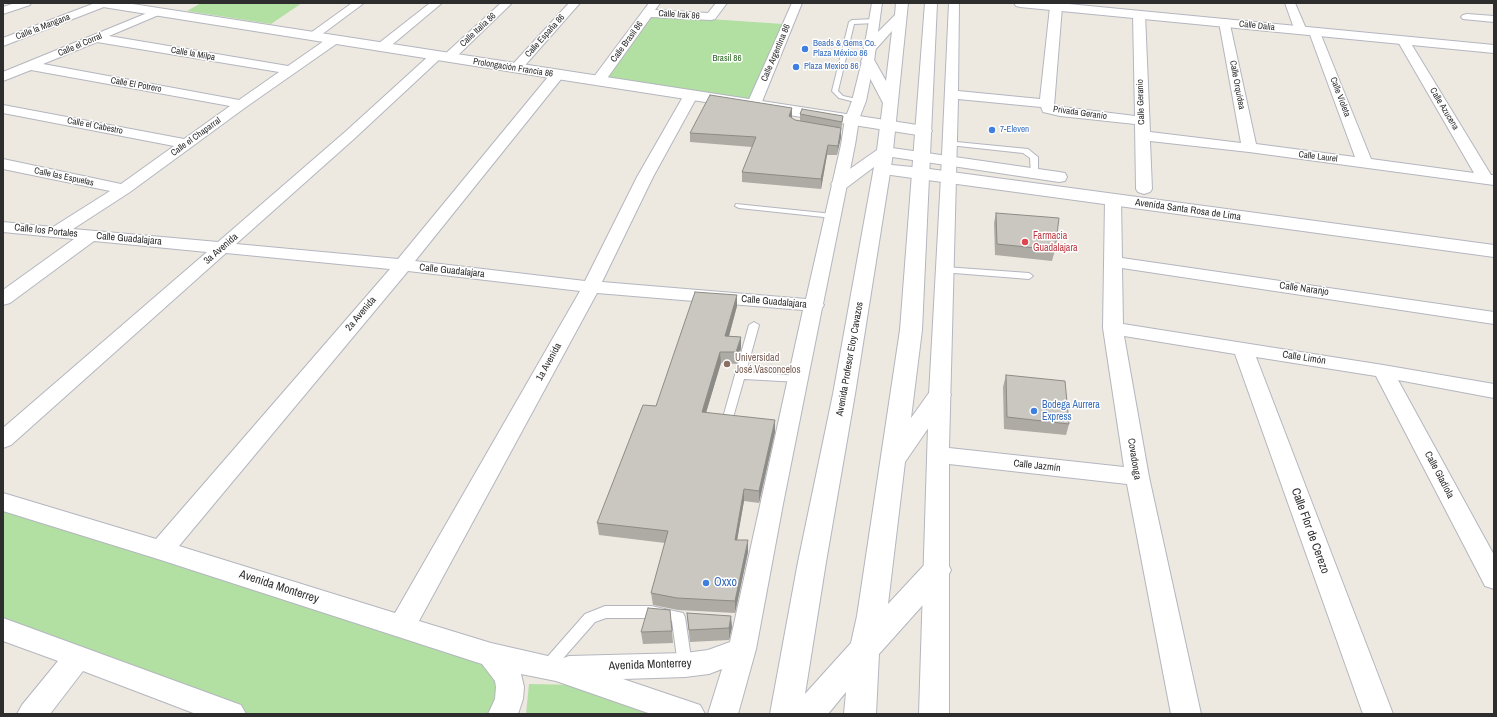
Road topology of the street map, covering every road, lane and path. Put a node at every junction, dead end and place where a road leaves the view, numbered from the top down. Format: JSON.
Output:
{"nodes":[{"id":1,"x":26,"y":3,"type":"edge"},
{"id":2,"x":104,"y":3,"type":"edge"},
{"id":3,"x":359,"y":3,"type":"edge"},
{"id":4,"x":437,"y":3,"type":"edge"},
{"id":5,"x":507,"y":3,"type":"edge"},
{"id":6,"x":575,"y":3,"type":"edge"},
{"id":7,"x":722,"y":3,"type":"edge"},
{"id":8,"x":797,"y":3,"type":"edge"},
{"id":9,"x":930,"y":3,"type":"edge"},
{"id":10,"x":954,"y":3,"type":"edge"},
{"id":11,"x":1020,"y":3,"type":"edge"},
{"id":12,"x":1290,"y":3,"type":"edge"},
{"id":13,"x":1056,"y":7,"type":"junction"},
{"id":14,"x":651,"y":8,"type":"edge"},
{"id":15,"x":901,"y":9,"type":"edge"},
{"id":16,"x":3,"y":11,"type":"edge"},
{"id":17,"x":157,"y":12,"type":"junction"},
{"id":18,"x":876,"y":12,"type":"edge"},
{"id":19,"x":1139,"y":14,"type":"junction"},
{"id":20,"x":1467,"y":16,"type":"dead end"},
{"id":21,"x":1494,"y":19,"type":"edge"},
{"id":22,"x":1225,"y":22,"type":"junction"},
{"id":23,"x":1302,"y":30,"type":"junction"},
{"id":24,"x":1315,"y":32,"type":"junction"},
{"id":25,"x":313,"y":36,"type":"junction"},
{"id":26,"x":97,"y":38,"type":"junction"},
{"id":27,"x":335,"y":39,"type":"junction"},
{"id":28,"x":1404,"y":40,"type":"junction"},
{"id":29,"x":3,"y":42,"type":"edge"},
{"id":30,"x":383,"y":46,"type":"junction"},
{"id":31,"x":1494,"y":49,"type":"edge"},
{"id":32,"x":869,"y":54,"type":"junction"},
{"id":33,"x":443,"y":56,"type":"junction"},
{"id":34,"x":31,"y":66,"type":"junction"},
{"id":35,"x":516,"y":68,"type":"junction"},
{"id":36,"x":289,"y":70,"type":"junction"},
{"id":37,"x":557,"y":75,"type":"junction"},
{"id":38,"x":3,"y":77,"type":"edge"},
{"id":39,"x":598,"y":81,"type":"junction"},
{"id":40,"x":951,"y":94,"type":"junction"},
{"id":41,"x":691,"y":95,"type":"junction"},
{"id":42,"x":859,"y":101,"type":"junction"},
{"id":43,"x":241,"y":104,"type":"junction"},
{"id":44,"x":754,"y":104,"type":"junction"},
{"id":45,"x":891,"y":104,"type":"junction"},
{"id":46,"x":1046,"y":104,"type":"junction"},
{"id":47,"x":3,"y":109,"type":"edge"},
{"id":48,"x":1142,"y":121,"type":"junction"},
{"id":49,"x":889,"y":125,"type":"junction"},
{"id":50,"x":848,"y":130,"type":"junction"},
{"id":51,"x":924,"y":131,"type":"junction"},
{"id":52,"x":1143,"y":136,"type":"junction"},
{"id":53,"x":949,"y":143,"type":"junction"},
{"id":54,"x":188,"y":144,"type":"junction"},
{"id":55,"x":1249,"y":148,"type":"junction"},
{"id":56,"x":883,"y":161,"type":"junction"},
{"id":57,"x":1365,"y":163,"type":"junction"},
{"id":58,"x":3,"y":164,"type":"edge"},
{"id":59,"x":922,"y":165,"type":"junction"},
{"id":60,"x":949,"y":169,"type":"junction"},
{"id":61,"x":1034,"y":173,"type":"junction"},
{"id":62,"x":1490,"y":179,"type":"edge"},
{"id":63,"x":840,"y":184,"type":"junction"},
{"id":64,"x":124,"y":189,"type":"junction"},
{"id":65,"x":1144,"y":189,"type":"junction"},
{"id":66,"x":1113,"y":200,"type":"junction"},
{"id":67,"x":739,"y":206,"type":"dead end"},
{"id":68,"x":833,"y":216,"type":"junction"},
{"id":69,"x":3,"y":226,"type":"edge"},
{"id":70,"x":56,"y":232,"type":"junction"},
{"id":71,"x":89,"y":236,"type":"junction"},
{"id":72,"x":1494,"y":240,"type":"edge"},
{"id":73,"x":223,"y":247,"type":"junction"},
{"id":74,"x":1494,"y":251,"type":"edge"},
{"id":75,"x":1114,"y":262,"type":"junction"},
{"id":76,"x":403,"y":265,"type":"junction"},
{"id":77,"x":944,"y":270,"type":"junction"},
{"id":78,"x":1029,"y":276,"type":"dead end"},
{"id":79,"x":591,"y":286,"type":"junction"},
{"id":80,"x":3,"y":299,"type":"edge"},
{"id":81,"x":814,"y":305,"type":"junction"},
{"id":82,"x":1494,"y":318,"type":"edge"},
{"id":83,"x":754,"y":325,"type":"dead end"},
{"id":84,"x":1113,"y":328,"type":"junction"},
{"id":85,"x":1242,"y":348,"type":"junction"},
{"id":86,"x":1384,"y":371,"type":"junction"},
{"id":87,"x":740,"y":375,"type":"junction"},
{"id":88,"x":799,"y":379,"type":"junction"},
{"id":89,"x":1494,"y":391,"type":"edge"},
{"id":90,"x":939,"y":395,"type":"junction"},
{"id":91,"x":729,"y":414,"type":"edge"},
{"id":92,"x":3,"y":440,"type":"edge"},
{"id":93,"x":938,"y":455,"type":"junction"},
{"id":94,"x":893,"y":462,"type":"junction"},
{"id":95,"x":1137,"y":477,"type":"junction"},
{"id":96,"x":3,"y":502,"type":"edge"},
{"id":97,"x":161,"y":550,"type":"junction"},
{"id":98,"x":937,"y":570,"type":"junction"},
{"id":99,"x":1494,"y":579,"type":"edge"},
{"id":100,"x":678,"y":617,"type":"junction"},
{"id":101,"x":693,"y":618,"type":"edge"},
{"id":102,"x":402,"y":626,"type":"junction"},
{"id":103,"x":3,"y":628,"type":"edge"},
{"id":104,"x":742,"y":649,"type":"junction"},
{"id":105,"x":864,"y":651,"type":"junction"},
{"id":106,"x":491,"y":655,"type":"junction"},
{"id":107,"x":78,"y":658,"type":"junction"},
{"id":108,"x":685,"y":665,"type":"junction"},
{"id":109,"x":552,"y":668,"type":"junction"},
{"id":110,"x":32,"y":714,"type":"edge"},
{"id":111,"x":231,"y":714,"type":"edge"},
{"id":112,"x":503,"y":714,"type":"edge"},
{"id":113,"x":690,"y":714,"type":"edge"},
{"id":114,"x":723,"y":714,"type":"edge"},
{"id":115,"x":786,"y":714,"type":"edge"},
{"id":116,"x":808,"y":714,"type":"edge"},
{"id":117,"x":860,"y":714,"type":"edge"},
{"id":118,"x":934,"y":714,"type":"edge"},
{"id":119,"x":1186,"y":714,"type":"edge"},
{"id":120,"x":1378,"y":714,"type":"edge"}],
"edges":[{"from":1,"to":16,"type":"street"},
{"from":2,"to":17,"type":"street","name":"Prolongación Francia 86"},
{"from":2,"to":29,"type":"street","name":"Calle la Mangana"},
{"from":3,"to":25,"type":"street"},
{"from":4,"to":30,"type":"street"},
{"from":5,"to":33,"type":"street","name":"Calle Italia 86"},
{"from":6,"to":35,"type":"street","name":"Calle España 86"},
{"from":7,"to":14,"type":"street","name":"Calle Irak 86"},
{"from":8,"to":44,"type":"street","name":"Calle Argentina 86"},
{"from":9,"to":51,"type":"street"},
{"from":10,"to":40,"type":"street"},
{"from":11,"to":13,"type":"street","name":"Calle Dalia"},
{"from":12,"to":23,"type":"street"},
{"from":13,"to":19,"type":"street","name":"Calle Dalia"},
{"from":13,"to":46,"type":"street","name":"Privada Geranio"},
{"from":14,"to":39,"type":"street","name":"Calle Brasil 86"},
{"from":15,"to":32,"type":"street"},
{"from":15,"to":45,"type":"street","name":"Avenida Profesor Eloy Cavazos"},
{"from":17,"to":25,"type":"street","name":"Prolongación Francia 86"},
{"from":17,"to":26,"type":"street","name":"Calle el Corral"},
{"from":18,"to":32,"type":"street"},
{"from":18,"to":42,"type":"lane"},
{"from":19,"to":22,"type":"street","name":"Calle Dalia"},
{"from":19,"to":48,"type":"street","name":"Calle Geranio"},
{"from":20,"to":21,"type":"street"},
{"from":22,"to":23,"type":"street","name":"Calle Dalia"},
{"from":22,"to":55,"type":"street","name":"Calle Orquídea"},
{"from":23,"to":24,"type":"street","name":"Calle Dalia"},
{"from":24,"to":28,"type":"street","name":"Calle Dalia"},
{"from":24,"to":57,"type":"street","name":"Calle Violeta"},
{"from":25,"to":27,"type":"street","name":"Prolongación Francia 86"},
{"from":26,"to":34,"type":"street","name":"Calle el Corral"},
{"from":26,"to":36,"type":"street","name":"Calle la Milpa"},
{"from":27,"to":30,"type":"street","name":"Prolongación Francia 86"},
{"from":27,"to":36,"type":"street","name":"Calle el Chaparral"},
{"from":28,"to":31,"type":"street","name":"Calle Dalia"},
{"from":28,"to":62,"type":"street","name":"Calle Azucena"},
{"from":30,"to":33,"type":"street","name":"Prolongación Francia 86"},
{"from":32,"to":42,"type":"street"},
{"from":32,"to":45,"type":"street"},
{"from":33,"to":35,"type":"street","name":"Prolongación Francia 86"},
{"from":33,"to":73,"type":"street","name":"3a Avenida"},
{"from":34,"to":38,"type":"street","name":"Calle el Corral"},
{"from":34,"to":43,"type":"street","name":"Calle El Potrero"},
{"from":35,"to":37,"type":"street","name":"Prolongación Francia 86"},
{"from":36,"to":43,"type":"street","name":"Calle el Chaparral"},
{"from":37,"to":39,"type":"street","name":"Prolongación Francia 86"},
{"from":37,"to":76,"type":"street","name":"2a Avenida"},
{"from":39,"to":41,"type":"street","name":"Prolongación Francia 86"},
{"from":40,"to":46,"type":"street"},
{"from":40,"to":53,"type":"street"},
{"from":41,"to":44,"type":"street","name":"Prolongación Francia 86"},
{"from":41,"to":79,"type":"street","name":"1a Avenida"},
{"from":42,"to":50,"type":"street"},
{"from":43,"to":54,"type":"street","name":"Calle el Chaparral"},
{"from":44,"to":50,"type":"street","name":"Prolongación Francia 86"},
{"from":45,"to":49,"type":"street","name":"Avenida Profesor Eloy Cavazos"},
{"from":46,"to":48,"type":"street","name":"Privada Geranio"},
{"from":47,"to":54,"type":"street","name":"Calle el Cabestro"},
{"from":48,"to":52,"type":"street","name":"Calle Geranio"},
{"from":49,"to":50,"type":"street","name":"Prolongación Francia 86"},
{"from":49,"to":51,"type":"street","name":"Prolongación Francia 86"},
{"from":49,"to":56,"type":"street","name":"Avenida Profesor Eloy Cavazos"},
{"from":50,"to":63,"type":"street"},
{"from":51,"to":59,"type":"street"},
{"from":52,"to":55,"type":"street","name":"Calle Laurel"},
{"from":52,"to":65,"type":"street","name":"Calle Geranio"},
{"from":53,"to":60,"type":"street"},
{"from":53,"to":61,"type":"lane"},
{"from":54,"to":64,"type":"street","name":"Calle el Chaparral"},
{"from":55,"to":57,"type":"street","name":"Calle Laurel"},
{"from":56,"to":59,"type":"street","name":"Avenida Santa Rosa de Lima"},
{"from":56,"to":63,"type":"street"},
{"from":56,"to":115,"type":"street","name":"Avenida Profesor Eloy Cavazos"},
{"from":57,"to":62,"type":"street","name":"Calle Laurel"},
{"from":58,"to":64,"type":"street","name":"Calle las Espuelas"},
{"from":59,"to":60,"type":"street","name":"Avenida Santa Rosa de Lima"},
{"from":59,"to":94,"type":"street"},
{"from":60,"to":61,"type":"street","name":"Avenida Santa Rosa de Lima"},
{"from":60,"to":66,"type":"street","name":"Avenida Santa Rosa de Lima"},
{"from":60,"to":77,"type":"street"},
{"from":61,"to":65,"type":"street","name":"Avenida Santa Rosa de Lima"},
{"from":63,"to":68,"type":"street"},
{"from":64,"to":70,"type":"street","name":"Calle el Chaparral"},
{"from":65,"to":72,"type":"street","name":"Avenida Santa Rosa de Lima"},
{"from":66,"to":74,"type":"street","name":"Avenida Santa Rosa de Lima"},
{"from":66,"to":75,"type":"street","name":"Covadonga"},
{"from":67,"to":68,"type":"lane"},
{"from":68,"to":81,"type":"street"},
{"from":69,"to":70,"type":"street","name":"Calle los Portales"},
{"from":70,"to":71,"type":"street","name":"Calle los Portales"},
{"from":71,"to":73,"type":"street","name":"Calle Guadalajara"},
{"from":71,"to":80,"type":"street"},
{"from":73,"to":76,"type":"street","name":"Calle Guadalajara"},
{"from":73,"to":92,"type":"street","name":"3a Avenida"},
{"from":75,"to":82,"type":"street","name":"Calle Naranjo"},
{"from":75,"to":84,"type":"street","name":"Covadonga"},
{"from":76,"to":79,"type":"street","name":"Calle Guadalajara"},
{"from":76,"to":97,"type":"street","name":"2a Avenida"},
{"from":77,"to":78,"type":"lane"},
{"from":77,"to":90,"type":"street"},
{"from":79,"to":81,"type":"street","name":"Calle Guadalajara"},
{"from":79,"to":102,"type":"street","name":"1a Avenida"},
{"from":81,"to":88,"type":"street"},
{"from":83,"to":87,"type":"lane"},
{"from":84,"to":85,"type":"street","name":"Calle Limón"},
{"from":84,"to":95,"type":"street","name":"Covadonga"},
{"from":85,"to":86,"type":"street","name":"Calle Limón"},
{"from":85,"to":120,"type":"street","name":"Calle Flor de Cerezo"},
{"from":86,"to":89,"type":"street","name":"Calle Limón"},
{"from":86,"to":99,"type":"street","name":"Calle Gladiola"},
{"from":87,"to":88,"type":"lane"},
{"from":87,"to":91,"type":"lane"},
{"from":88,"to":104,"type":"street"},
{"from":90,"to":93,"type":"street"},
{"from":90,"to":94,"type":"street"},
{"from":93,"to":95,"type":"street","name":"Calle Jazmín"},
{"from":93,"to":98,"type":"street"},
{"from":94,"to":105,"type":"street"},
{"from":95,"to":119,"type":"street","name":"Covadonga"},
{"from":96,"to":97,"type":"street","name":"Avenida Monterrey"},
{"from":97,"to":102,"type":"street","name":"Avenida Monterrey"},
{"from":98,"to":105,"type":"street"},
{"from":98,"to":118,"type":"street"},
{"from":100,"to":101,"type":"lane"},
{"from":100,"to":108,"type":"lane"},
{"from":100,"to":109,"type":"lane"},
{"from":102,"to":106,"type":"street","name":"Avenida Monterrey"},
{"from":103,"to":107,"type":"street"},
{"from":104,"to":108,"type":"street","name":"Avenida Monterrey"},
{"from":104,"to":114,"type":"street"},
{"from":105,"to":116,"type":"street"},
{"from":105,"to":117,"type":"street"},
{"from":106,"to":109,"type":"street","name":"Avenida Monterrey"},
{"from":106,"to":112,"type":"street"},
{"from":107,"to":110,"type":"street"},
{"from":107,"to":111,"type":"street"},
{"from":108,"to":109,"type":"street","name":"Avenida Monterrey"},
{"from":109,"to":113,"type":"street","name":"Avenida Monterrey"}]}
